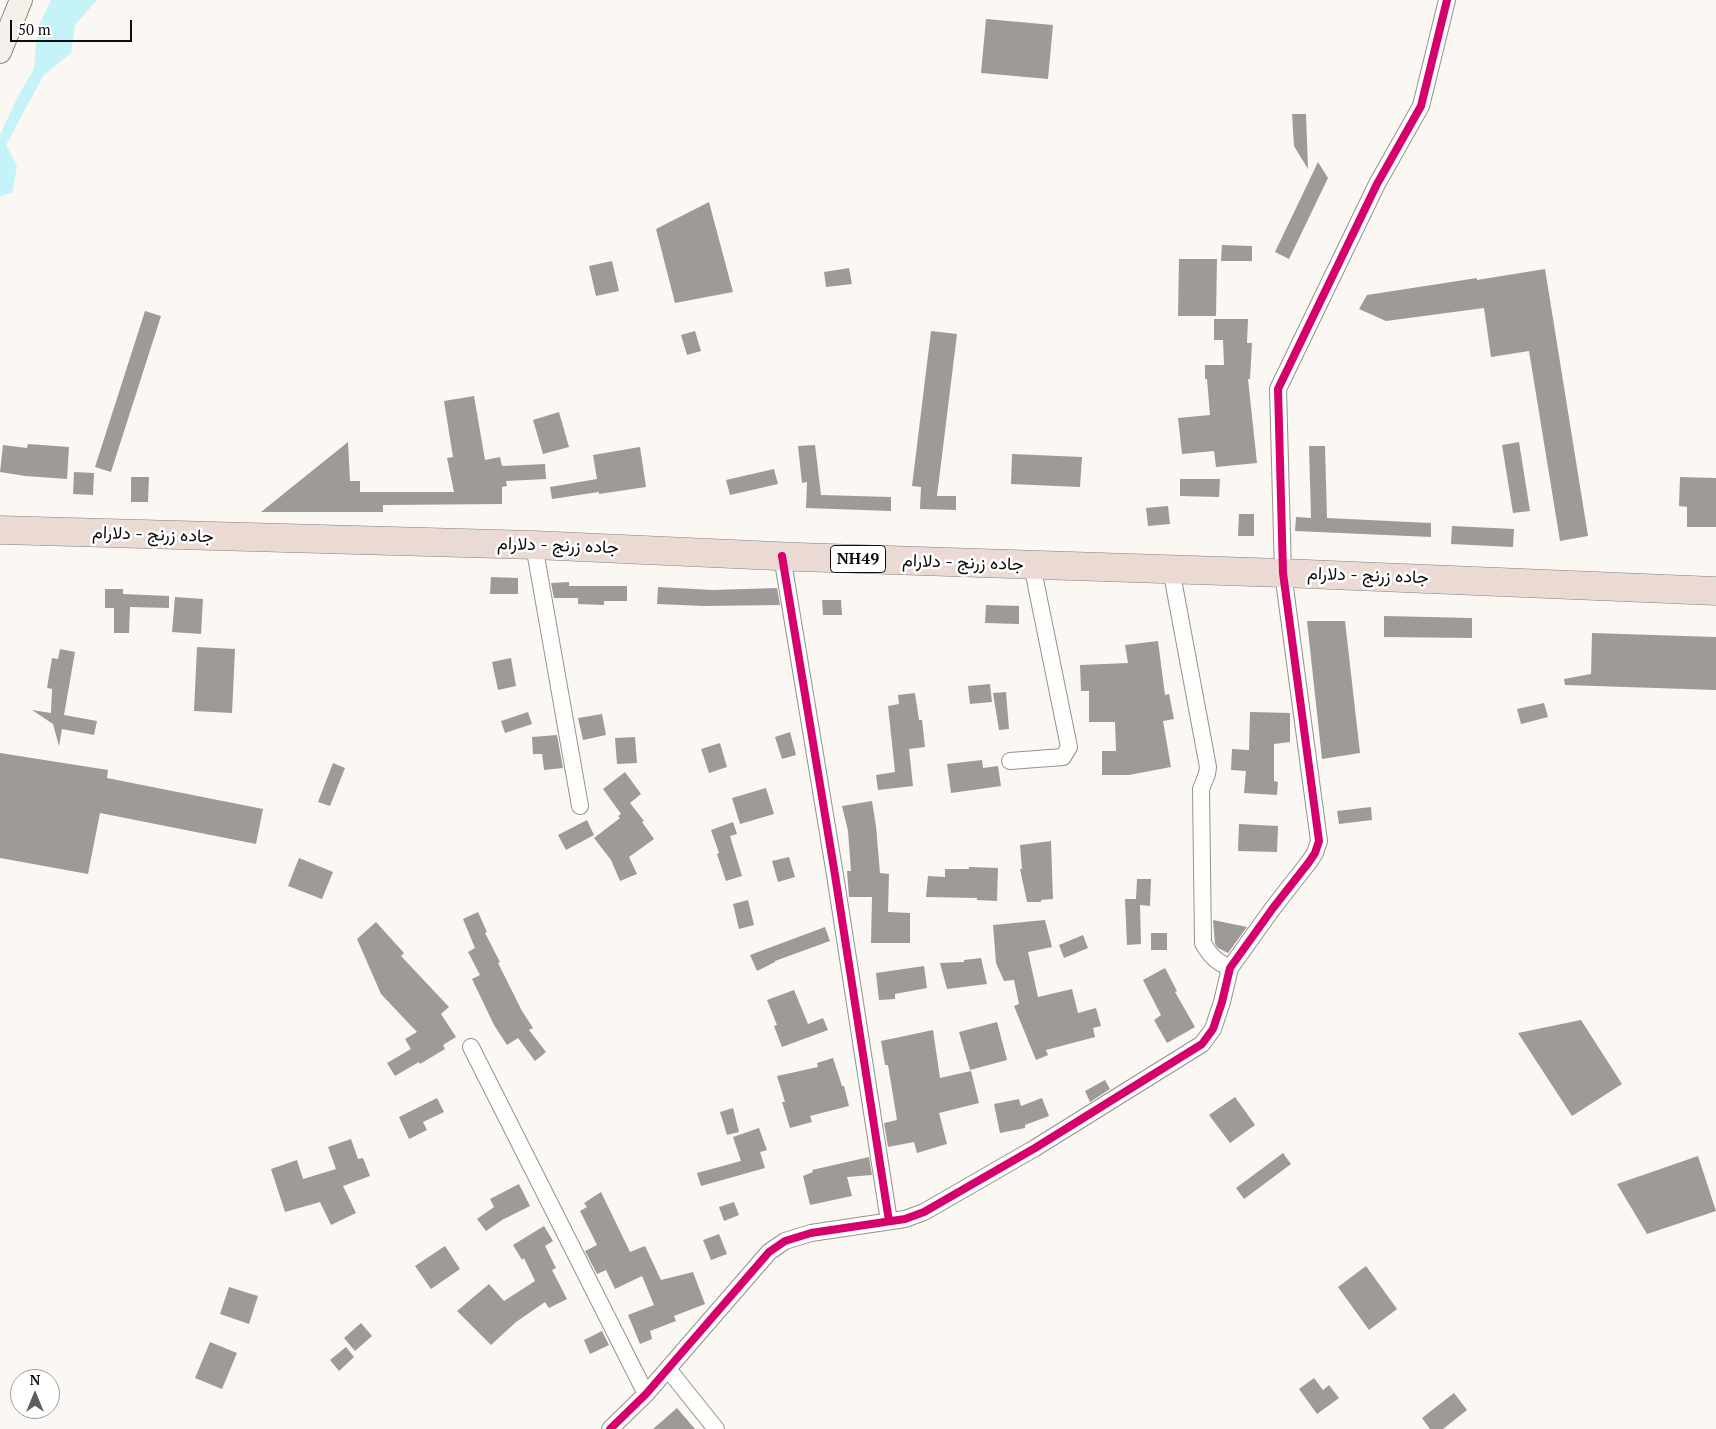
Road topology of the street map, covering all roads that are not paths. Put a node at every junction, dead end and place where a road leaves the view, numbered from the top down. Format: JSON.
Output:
{"nodes":[{"id":1,"x":21,"y":0,"type":"edge"},
{"id":2,"x":1447,"y":0,"type":"edge"},
{"id":3,"x":0,"y":52,"type":"edge"},
{"id":4,"x":0,"y":530,"type":"edge"},
{"id":5,"x":534,"y":545,"type":"junction"},
{"id":6,"x":782,"y":556,"type":"junction"},
{"id":7,"x":1032,"y":565,"type":"junction"},
{"id":8,"x":1171,"y":570,"type":"junction"},
{"id":9,"x":1283,"y":573,"type":"junction"},
{"id":10,"x":1716,"y":591,"type":"edge"},
{"id":11,"x":1010,"y":761,"type":"dead end"},
{"id":12,"x":580,"y":806,"type":"dead end"},
{"id":13,"x":1230,"y":968,"type":"junction"},
{"id":14,"x":470,"y":1047,"type":"dead end"},
{"id":15,"x":889,"y":1221,"type":"junction"},
{"id":16,"x":668,"y":1369,"type":"junction"},
{"id":17,"x":646,"y":1394,"type":"junction"},
{"id":18,"x":610,"y":1429,"type":"edge"},
{"id":19,"x":716,"y":1429,"type":"edge"}],
"edges":[{"from":1,"to":3,"type":"street"},
{"from":2,"to":9,"type":"street"},
{"from":4,"to":5,"type":"highway","name":"جاده زرنج - دلارام","number":"NH49"},
{"from":5,"to":6,"type":"highway","name":"جاده زرنج - دلارام","number":"NH49"},
{"from":5,"to":12,"type":"street"},
{"from":6,"to":7,"type":"highway","name":"جاده زرنج - دلارام","number":"NH49"},
{"from":6,"to":15,"type":"street"},
{"from":7,"to":8,"type":"highway","name":"جاده زرنج - دلارام","number":"NH49"},
{"from":7,"to":11,"type":"street"},
{"from":8,"to":9,"type":"highway","name":"جاده زرنج - دلارام","number":"NH49"},
{"from":8,"to":13,"type":"street"},
{"from":9,"to":10,"type":"highway","name":"جاده زرنج - دلارام","number":"NH49"},
{"from":9,"to":13,"type":"street"},
{"from":13,"to":15,"type":"street"},
{"from":14,"to":17,"type":"street"},
{"from":15,"to":16,"type":"street"},
{"from":16,"to":17,"type":"street"},
{"from":16,"to":19,"type":"street"},
{"from":17,"to":18,"type":"street"}]}
